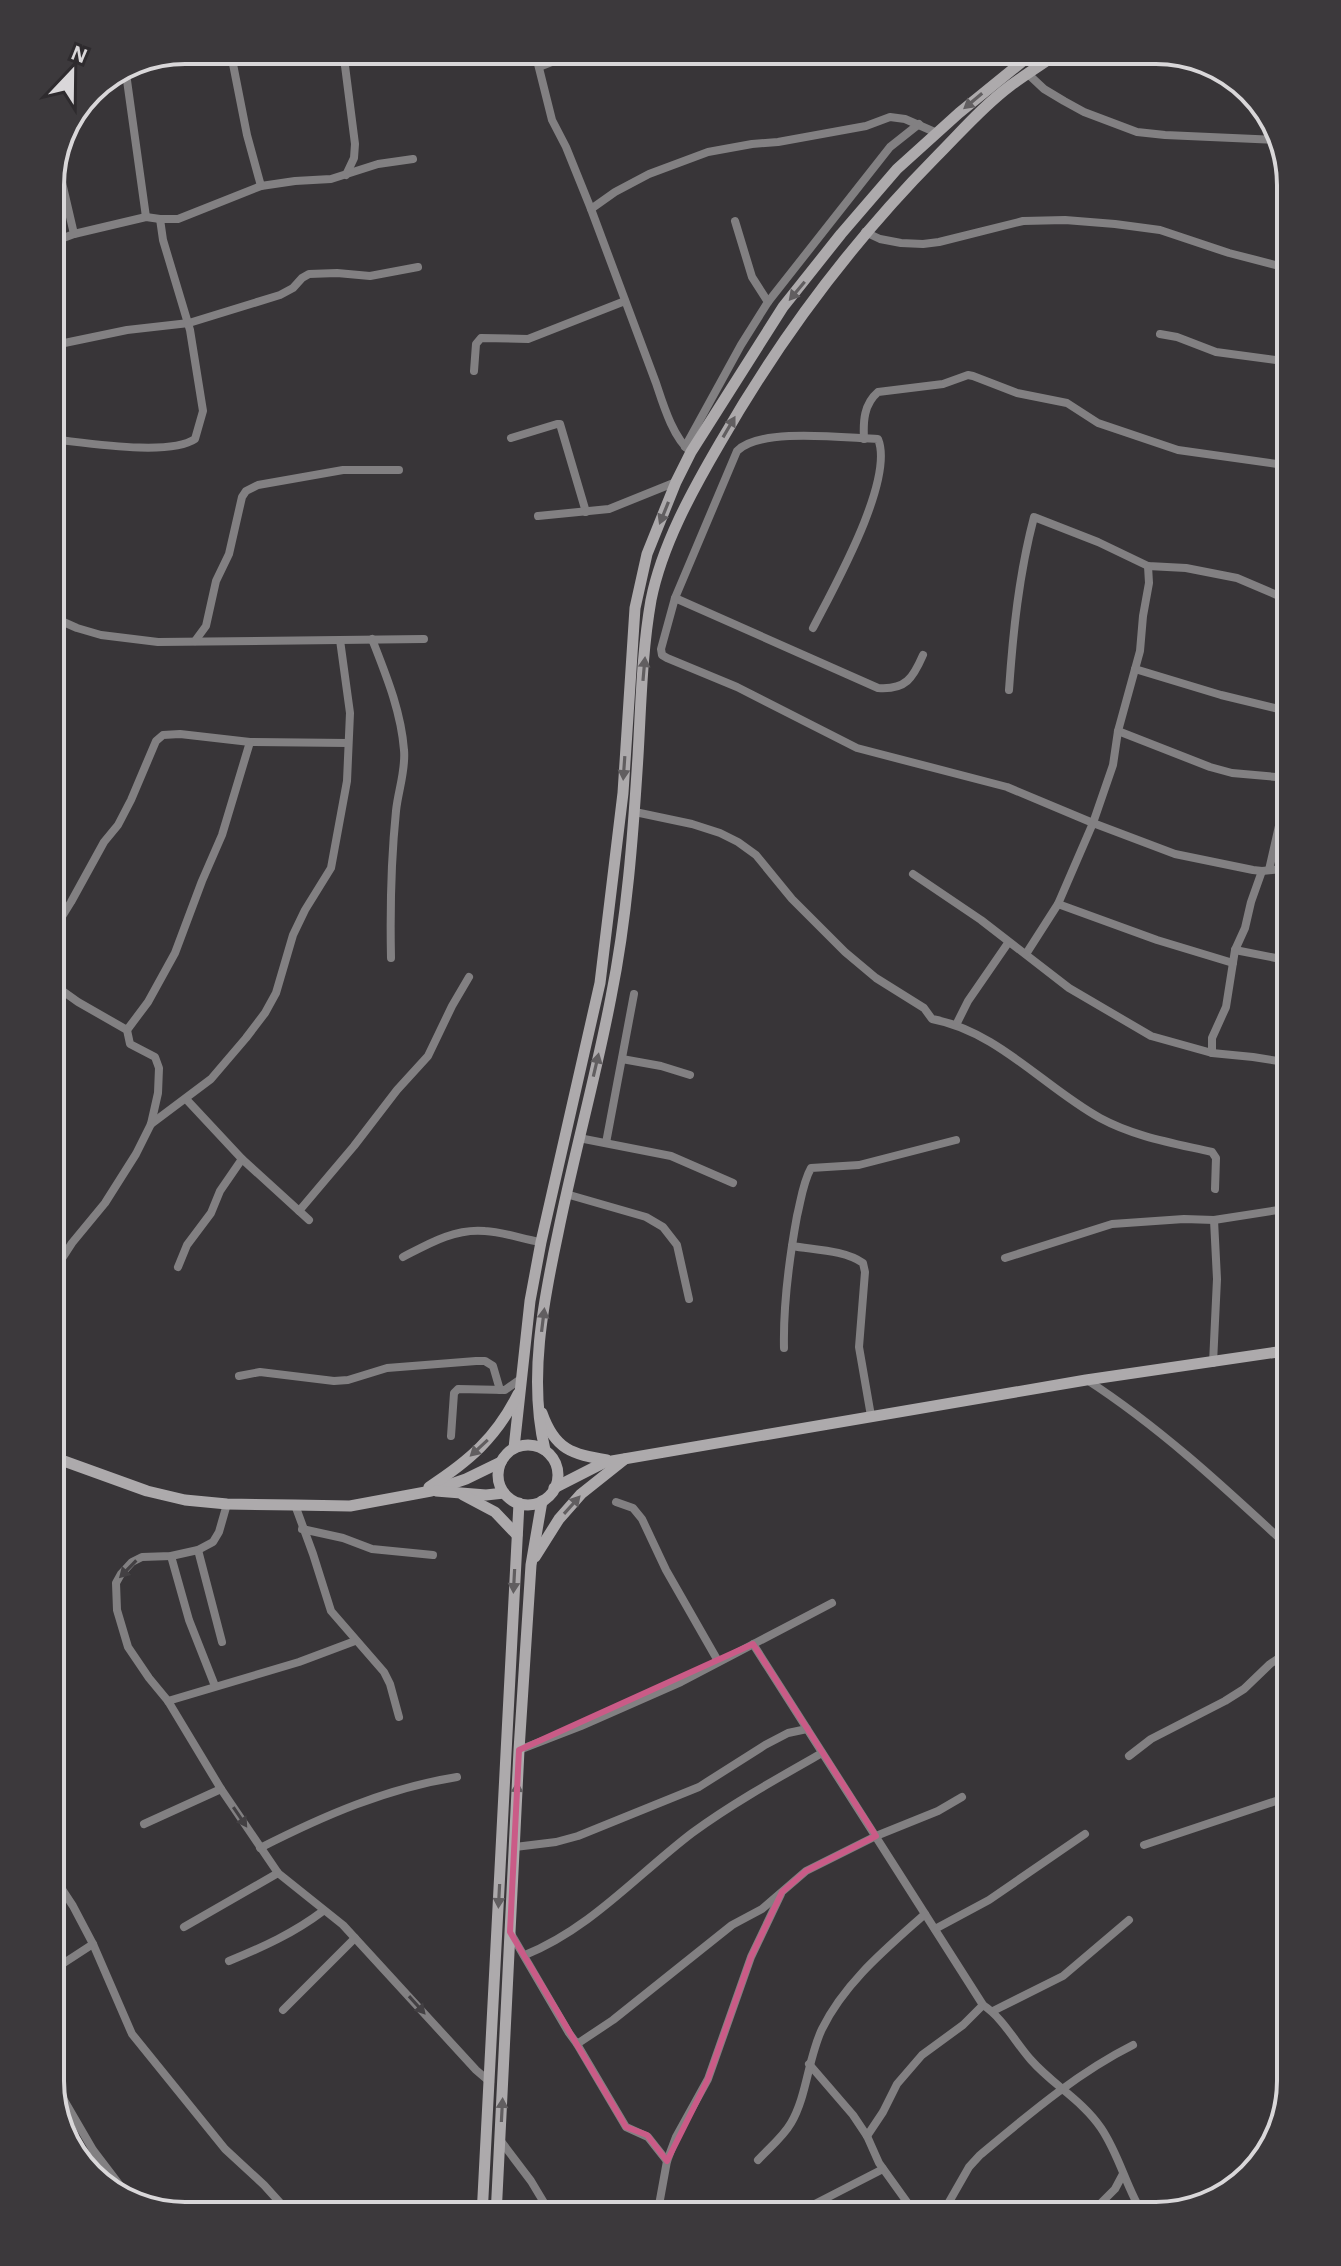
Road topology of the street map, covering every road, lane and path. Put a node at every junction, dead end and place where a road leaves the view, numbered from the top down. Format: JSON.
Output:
{"nodes":[{"id":1,"x":233,"y":64,"type":"edge"},
{"id":2,"x":345,"y":64,"type":"edge"},
{"id":3,"x":538,"y":64,"type":"edge"},
{"id":4,"x":547,"y":64,"type":"edge"},
{"id":5,"x":1019,"y":64,"type":"edge"},
{"id":6,"x":1042,"y":64,"type":"edge"},
{"id":7,"x":539,"y":67,"type":"junction"},
{"id":8,"x":1028,"y":74,"type":"junction"},
{"id":9,"x":127,"y":79,"type":"edge"},
{"id":10,"x":919,"y":124,"type":"junction"},
{"id":11,"x":937,"y":133,"type":"junction"},
{"id":12,"x":1268,"y":139,"type":"edge"},
{"id":13,"x":413,"y":159,"type":"dead end"},
{"id":14,"x":346,"y":175,"type":"junction"},
{"id":15,"x":261,"y":186,"type":"junction"},
{"id":16,"x":64,"y":191,"type":"edge"},
{"id":17,"x":591,"y":209,"type":"junction"},
{"id":18,"x":146,"y":217,"type":"junction"},
{"id":19,"x":160,"y":219,"type":"junction"},
{"id":20,"x":735,"y":221,"type":"dead end"},
{"id":21,"x":865,"y":232,"type":"junction"},
{"id":22,"x":74,"y":234,"type":"junction"},
{"id":23,"x":64,"y":238,"type":"edge"},
{"id":24,"x":1277,"y":265,"type":"edge"},
{"id":25,"x":418,"y":267,"type":"dead end"},
{"id":26,"x":625,"y":301,"type":"junction"},
{"id":27,"x":768,"y":302,"type":"junction"},
{"id":28,"x":189,"y":323,"type":"junction"},
{"id":29,"x":1160,"y":334,"type":"dead end"},
{"id":30,"x":64,"y":343,"type":"edge"},
{"id":31,"x":1277,"y":360,"type":"edge"},
{"id":32,"x":474,"y":371,"type":"dead end"},
{"id":33,"x":511,"y":438,"type":"dead end"},
{"id":34,"x":864,"y":439,"type":"junction"},
{"id":35,"x":64,"y":440,"type":"edge"},
{"id":36,"x":688,"y":450,"type":"junction"},
{"id":37,"x":1277,"y":464,"type":"edge"},
{"id":38,"x":399,"y":470,"type":"dead end"},
{"id":39,"x":676,"y":482,"type":"junction"},
{"id":40,"x":586,"y":512,"type":"junction"},
{"id":41,"x":538,"y":516,"type":"dead end"},
{"id":42,"x":1148,"y":566,"type":"junction"},
{"id":43,"x":1277,"y":595,"type":"edge"},
{"id":44,"x":675,"y":598,"type":"junction"},
{"id":45,"x":64,"y":622,"type":"edge"},
{"id":46,"x":206,"y":626,"type":"junction"},
{"id":47,"x":813,"y":628,"type":"dead end"},
{"id":48,"x":372,"y":639,"type":"junction"},
{"id":49,"x":424,"y":639,"type":"dead end"},
{"id":50,"x":340,"y":640,"type":"junction"},
{"id":51,"x":195,"y":641,"type":"junction"},
{"id":52,"x":211,"y":641,"type":"junction"},
{"id":53,"x":923,"y":655,"type":"dead end"},
{"id":54,"x":1135,"y":669,"type":"junction"},
{"id":55,"x":1009,"y":690,"type":"dead end"},
{"id":56,"x":1277,"y":709,"type":"edge"},
{"id":57,"x":1118,"y":731,"type":"junction"},
{"id":58,"x":250,"y":742,"type":"junction"},
{"id":59,"x":348,"y":743,"type":"junction"},
{"id":60,"x":1277,"y":775,"type":"edge"},
{"id":61,"x":635,"y":812,"type":"junction"},
{"id":62,"x":1093,"y":823,"type":"junction"},
{"id":63,"x":1277,"y":827,"type":"edge"},
{"id":64,"x":1277,"y":870,"type":"edge"},
{"id":65,"x":1266,"y":871,"type":"junction"},
{"id":66,"x":913,"y":874,"type":"dead end"},
{"id":67,"x":1058,"y":904,"type":"junction"},
{"id":68,"x":64,"y":913,"type":"edge"},
{"id":69,"x":1008,"y":943,"type":"junction"},
{"id":70,"x":1235,"y":950,"type":"junction"},
{"id":71,"x":1026,"y":954,"type":"junction"},
{"id":72,"x":391,"y":958,"type":"dead end"},
{"id":73,"x":1277,"y":958,"type":"edge"},
{"id":74,"x":1233,"y":963,"type":"junction"},
{"id":75,"x":469,"y":977,"type":"dead end"},
{"id":76,"x":64,"y":992,"type":"edge"},
{"id":77,"x":634,"y":994,"type":"dead end"},
{"id":78,"x":956,"y":1025,"type":"junction"},
{"id":79,"x":127,"y":1030,"type":"junction"},
{"id":80,"x":1212,"y":1053,"type":"junction"},
{"id":81,"x":622,"y":1059,"type":"junction"},
{"id":82,"x":1277,"y":1061,"type":"edge"},
{"id":83,"x":690,"y":1075,"type":"dead end"},
{"id":84,"x":186,"y":1099,"type":"junction"},
{"id":85,"x":151,"y":1124,"type":"junction"},
{"id":86,"x":579,"y":1138,"type":"junction"},
{"id":87,"x":956,"y":1140,"type":"dead end"},
{"id":88,"x":606,"y":1143,"type":"junction"},
{"id":89,"x":242,"y":1159,"type":"junction"},
{"id":90,"x":733,"y":1183,"type":"dead end"},
{"id":91,"x":1215,"y":1189,"type":"dead end"},
{"id":92,"x":566,"y":1194,"type":"junction"},
{"id":93,"x":1277,"y":1210,"type":"edge"},
{"id":94,"x":299,"y":1211,"type":"junction"},
{"id":95,"x":309,"y":1220,"type":"dead end"},
{"id":96,"x":1214,"y":1220,"type":"junction"},
{"id":97,"x":541,"y":1242,"type":"junction"},
{"id":98,"x":792,"y":1246,"type":"junction"},
{"id":99,"x":64,"y":1255,"type":"edge"},
{"id":100,"x":403,"y":1257,"type":"dead end"},
{"id":101,"x":1005,"y":1258,"type":"dead end"},
{"id":102,"x":178,"y":1267,"type":"dead end"},
{"id":103,"x":689,"y":1299,"type":"dead end"},
{"id":104,"x":784,"y":1348,"type":"dead end"},
{"id":105,"x":1277,"y":1352,"type":"edge"},
{"id":106,"x":1213,"y":1363,"type":"junction"},
{"id":107,"x":239,"y":1376,"type":"dead end"},
{"id":108,"x":1086,"y":1380,"type":"junction"},
{"id":109,"x":521,"y":1382,"type":"junction"},
{"id":110,"x":500,"y":1390,"type":"junction"},
{"id":111,"x":538,"y":1397,"type":"junction"},
{"id":112,"x":871,"y":1416,"type":"junction"},
{"id":113,"x":451,"y":1436,"type":"dead end"},
{"id":114,"x":514,"y":1448,"type":"junction"},
{"id":115,"x":548,"y":1453,"type":"junction"},
{"id":116,"x":627,"y":1458,"type":"junction"},
{"id":117,"x":64,"y":1461,"type":"edge"},
{"id":118,"x":501,"y":1462,"type":"junction"},
{"id":119,"x":607,"y":1462,"type":"junction"},
{"id":120,"x":554,"y":1488,"type":"junction"},
{"id":121,"x":425,"y":1492,"type":"junction"},
{"id":122,"x":459,"y":1493,"type":"junction"},
{"id":123,"x":504,"y":1493,"type":"junction"},
{"id":124,"x":542,"y":1501,"type":"junction"},
{"id":125,"x":616,"y":1502,"type":"dead end"},
{"id":126,"x":519,"y":1503,"type":"junction"},
{"id":127,"x":227,"y":1504,"type":"junction"},
{"id":128,"x":295,"y":1505,"type":"junction"},
{"id":129,"x":302,"y":1529,"type":"junction"},
{"id":130,"x":517,"y":1535,"type":"junction"},
{"id":131,"x":1277,"y":1536,"type":"edge"},
{"id":132,"x":198,"y":1550,"type":"junction"},
{"id":133,"x":433,"y":1555,"type":"dead end"},
{"id":134,"x":171,"y":1556,"type":"junction"},
{"id":135,"x":531,"y":1565,"type":"junction"},
{"id":136,"x":832,"y":1603,"type":"dead end"},
{"id":137,"x":355,"y":1641,"type":"junction"},
{"id":138,"x":222,"y":1642,"type":"dead end"},
{"id":139,"x":753,"y":1644,"type":"junction"},
{"id":140,"x":1277,"y":1659,"type":"edge"},
{"id":141,"x":718,"y":1661,"type":"junction"},
{"id":142,"x":215,"y":1686,"type":"junction"},
{"id":143,"x":168,"y":1701,"type":"junction"},
{"id":144,"x":399,"y":1717,"type":"dead end"},
{"id":145,"x":807,"y":1729,"type":"junction"},
{"id":146,"x":519,"y":1750,"type":"junction"},
{"id":147,"x":822,"y":1753,"type":"junction"},
{"id":148,"x":1129,"y":1756,"type":"dead end"},
{"id":149,"x":457,"y":1777,"type":"dead end"},
{"id":150,"x":221,"y":1789,"type":"junction"},
{"id":151,"x":962,"y":1797,"type":"dead end"},
{"id":152,"x":1277,"y":1801,"type":"edge"},
{"id":153,"x":144,"y":1824,"type":"dead end"},
{"id":154,"x":1085,"y":1834,"type":"dead end"},
{"id":155,"x":876,"y":1836,"type":"junction"},
{"id":156,"x":1144,"y":1845,"type":"dead end"},
{"id":157,"x":515,"y":1847,"type":"junction"},
{"id":158,"x":260,"y":1848,"type":"junction"},
{"id":159,"x":278,"y":1873,"type":"junction"},
{"id":160,"x":64,"y":1892,"type":"edge"},
{"id":161,"x":782,"y":1892,"type":"junction"},
{"id":162,"x":323,"y":1911,"type":"junction"},
{"id":163,"x":925,"y":1914,"type":"junction"},
{"id":164,"x":1129,"y":1920,"type":"dead end"},
{"id":165,"x":184,"y":1927,"type":"dead end"},
{"id":166,"x":935,"y":1929,"type":"junction"},
{"id":167,"x":510,"y":1932,"type":"junction"},
{"id":168,"x":355,"y":1938,"type":"junction"},
{"id":169,"x":93,"y":1944,"type":"junction"},
{"id":170,"x":525,"y":1955,"type":"junction"},
{"id":171,"x":229,"y":1961,"type":"dead end"},
{"id":172,"x":64,"y":1963,"type":"edge"},
{"id":173,"x":983,"y":2005,"type":"junction"},
{"id":174,"x":283,"y":2010,"type":"dead end"},
{"id":175,"x":993,"y":2011,"type":"junction"},
{"id":176,"x":577,"y":2044,"type":"junction"},
{"id":177,"x":1133,"y":2045,"type":"dead end"},
{"id":178,"x":809,"y":2064,"type":"junction"},
{"id":179,"x":490,"y":2082,"type":"junction"},
{"id":180,"x":1064,"y":2089,"type":"junction"},
{"id":181,"x":66,"y":2104,"type":"edge"},
{"id":182,"x":867,"y":2136,"type":"junction"},
{"id":183,"x":500,"y":2140,"type":"junction"},
{"id":184,"x":758,"y":2160,"type":"dead end"},
{"id":185,"x":667,"y":2161,"type":"junction"},
{"id":186,"x":883,"y":2169,"type":"junction"},
{"id":187,"x":1123,"y":2174,"type":"junction"},
{"id":188,"x":116,"y":2181,"type":"edge"},
{"id":189,"x":279,"y":2202,"type":"edge"},
{"id":190,"x":483,"y":2202,"type":"edge"},
{"id":191,"x":497,"y":2202,"type":"edge"},
{"id":192,"x":544,"y":2202,"type":"edge"},
{"id":193,"x":660,"y":2202,"type":"edge"},
{"id":194,"x":819,"y":2202,"type":"edge"},
{"id":195,"x":907,"y":2202,"type":"edge"},
{"id":196,"x":949,"y":2202,"type":"edge"},
{"id":197,"x":1102,"y":2202,"type":"edge"},
{"id":198,"x":1135,"y":2202,"type":"edge"}],
"edges":[{"from":1,"to":15,"type":"street"},
{"from":2,"to":14,"type":"street"},
{"from":3,"to":7,"type":"street"},
{"from":4,"to":7,"type":"street"},
{"from":5,"to":11,"type":"main road","one_way":true},
{"from":6,"to":8,"type":"main road"},
{"from":7,"to":17,"type":"street"},
{"from":8,"to":12,"type":"street"},
{"from":8,"to":21,"type":"main road"},
{"from":9,"to":18,"type":"street"},
{"from":10,"to":11,"type":"street"},
{"from":10,"to":17,"type":"street"},
{"from":10,"to":27,"type":"street"},
{"from":11,"to":36,"type":"main road","one_way":true},
{"from":13,"to":14,"type":"street"},
{"from":14,"to":15,"type":"street"},
{"from":15,"to":19,"type":"street"},
{"from":16,"to":22,"type":"street"},
{"from":17,"to":26,"type":"street"},
{"from":18,"to":19,"type":"street"},
{"from":18,"to":22,"type":"street"},
{"from":19,"to":28,"type":"street"},
{"from":20,"to":27,"type":"street"},
{"from":21,"to":24,"type":"street"},
{"from":61,"to":21,"type":"main road","one_way":true},
{"from":22,"to":23,"type":"street"},
{"from":25,"to":28,"type":"street"},
{"from":26,"to":32,"type":"street"},
{"from":26,"to":36,"type":"street"},
{"from":27,"to":36,"type":"street"},
{"from":28,"to":30,"type":"street"},
{"from":28,"to":35,"type":"street"},
{"from":29,"to":31,"type":"street"},
{"from":33,"to":40,"type":"street"},
{"from":34,"to":37,"type":"street"},
{"from":34,"to":44,"type":"street"},
{"from":34,"to":47,"type":"street"},
{"from":36,"to":39,"type":"main road"},
{"from":38,"to":46,"type":"street"},
{"from":39,"to":40,"type":"street"},
{"from":39,"to":97,"type":"main road","one_way":true},
{"from":40,"to":41,"type":"street"},
{"from":42,"to":43,"type":"street"},
{"from":42,"to":54,"type":"street"},
{"from":42,"to":55,"type":"street"},
{"from":44,"to":53,"type":"street"},
{"from":44,"to":62,"type":"street"},
{"from":45,"to":51,"type":"street"},
{"from":46,"to":51,"type":"street"},
{"from":46,"to":52,"type":"street"},
{"from":48,"to":49,"type":"street"},
{"from":48,"to":50,"type":"street"},
{"from":48,"to":72,"type":"street"},
{"from":50,"to":52,"type":"street"},
{"from":50,"to":59,"type":"street"},
{"from":51,"to":52,"type":"street"},
{"from":54,"to":56,"type":"street"},
{"from":54,"to":57,"type":"street"},
{"from":57,"to":60,"type":"street"},
{"from":57,"to":62,"type":"street"},
{"from":58,"to":59,"type":"street"},
{"from":58,"to":68,"type":"street"},
{"from":58,"to":79,"type":"street"},
{"from":59,"to":84,"type":"street"},
{"from":61,"to":78,"type":"street"},
{"from":86,"to":61,"type":"main road","one_way":true},
{"from":62,"to":65,"type":"street"},
{"from":62,"to":67,"type":"street"},
{"from":63,"to":65,"type":"street"},
{"from":64,"to":65,"type":"street"},
{"from":65,"to":70,"type":"street"},
{"from":66,"to":69,"type":"street"},
{"from":67,"to":71,"type":"street"},
{"from":67,"to":74,"type":"street"},
{"from":69,"to":71,"type":"street"},
{"from":69,"to":78,"type":"street"},
{"from":70,"to":73,"type":"street"},
{"from":70,"to":74,"type":"street"},
{"from":71,"to":80,"type":"street"},
{"from":74,"to":80,"type":"street"},
{"from":75,"to":94,"type":"street"},
{"from":76,"to":79,"type":"street"},
{"from":77,"to":81,"type":"street"},
{"from":78,"to":91,"type":"street"},
{"from":79,"to":85,"type":"street"},
{"from":80,"to":82,"type":"street"},
{"from":81,"to":83,"type":"street"},
{"from":81,"to":88,"type":"street"},
{"from":84,"to":85,"type":"street"},
{"from":84,"to":89,"type":"street"},
{"from":85,"to":99,"type":"street"},
{"from":86,"to":88,"type":"street"},
{"from":86,"to":92,"type":"main road"},
{"from":87,"to":98,"type":"street"},
{"from":88,"to":90,"type":"street"},
{"from":89,"to":94,"type":"street"},
{"from":89,"to":102,"type":"street"},
{"from":92,"to":103,"type":"street"},
{"from":111,"to":92,"type":"main road","one_way":true},
{"from":93,"to":96,"type":"street"},
{"from":94,"to":95,"type":"street"},
{"from":96,"to":101,"type":"street"},
{"from":96,"to":106,"type":"street"},
{"from":97,"to":100,"type":"street"},
{"from":97,"to":109,"type":"main road"},
{"from":98,"to":104,"type":"street"},
{"from":98,"to":112,"type":"street"},
{"from":105,"to":106,"type":"main road"},
{"from":106,"to":108,"type":"main road"},
{"from":107,"to":110,"type":"street"},
{"from":108,"to":112,"type":"main road"},
{"from":108,"to":131,"type":"street"},
{"from":109,"to":110,"type":"street"},
{"from":109,"to":114,"type":"main road"},
{"from":109,"to":121,"type":"main road","one_way":true},
{"from":110,"to":113,"type":"street"},
{"from":111,"to":115,"type":"main road"},
{"from":111,"to":119,"type":"main road"},
{"from":112,"to":116,"type":"main road"},
{"from":114,"to":115,"type":"main road"},
{"from":114,"to":118,"type":"main road"},
{"from":115,"to":119,"type":"main road"},
{"from":115,"to":120,"type":"main road"},
{"from":116,"to":119,"type":"main road"},
{"from":135,"to":116,"type":"main road","one_way":true},
{"from":117,"to":127,"type":"main road"},
{"from":118,"to":121,"type":"main road"},
{"from":118,"to":123,"type":"main road"},
{"from":119,"to":120,"type":"main road"},
{"from":120,"to":124,"type":"main road"},
{"from":121,"to":122,"type":"main road"},
{"from":121,"to":128,"type":"main road"},
{"from":122,"to":123,"type":"main road"},
{"from":122,"to":130,"type":"main road"},
{"from":123,"to":126,"type":"main road"},
{"from":124,"to":126,"type":"main road"},
{"from":124,"to":135,"type":"main road"},
{"from":125,"to":141,"type":"street"},
{"from":126,"to":130,"type":"main road"},
{"from":127,"to":128,"type":"main road"},
{"from":127,"to":132,"type":"street"},
{"from":128,"to":129,"type":"street"},
{"from":129,"to":133,"type":"street"},
{"from":129,"to":137,"type":"street"},
{"from":130,"to":179,"type":"main road","one_way":true},
{"from":132,"to":134,"type":"street"},
{"from":132,"to":138,"type":"street"},
{"from":134,"to":142,"type":"street"},
{"from":134,"to":143,"type":"street","one_way":true},
{"from":135,"to":146,"type":"main road"},
{"from":136,"to":139,"type":"street"},
{"from":137,"to":142,"type":"street"},
{"from":137,"to":144,"type":"street"},
{"from":139,"to":141,"type":"street"},
{"from":139,"to":145,"type":"street"},
{"from":140,"to":148,"type":"street"},
{"from":141,"to":146,"type":"street"},
{"from":142,"to":143,"type":"street"},
{"from":143,"to":150,"type":"street"},
{"from":145,"to":147,"type":"street"},
{"from":145,"to":157,"type":"street"},
{"from":157,"to":146,"type":"main road","one_way":true},
{"from":147,"to":155,"type":"street"},
{"from":147,"to":170,"type":"street"},
{"from":149,"to":158,"type":"street"},
{"from":150,"to":153,"type":"street"},
{"from":150,"to":158,"type":"street","one_way":true},
{"from":151,"to":155,"type":"street"},
{"from":152,"to":156,"type":"street"},
{"from":154,"to":166,"type":"street"},
{"from":155,"to":161,"type":"street"},
{"from":155,"to":163,"type":"street"},
{"from":157,"to":167,"type":"main road"},
{"from":158,"to":159,"type":"street"},
{"from":159,"to":162,"type":"street"},
{"from":159,"to":165,"type":"street"},
{"from":160,"to":169,"type":"street"},
{"from":161,"to":176,"type":"street"},
{"from":161,"to":185,"type":"street"},
{"from":162,"to":168,"type":"street"},
{"from":162,"to":171,"type":"street"},
{"from":163,"to":166,"type":"street"},
{"from":163,"to":178,"type":"street"},
{"from":164,"to":175,"type":"street"},
{"from":166,"to":173,"type":"street"},
{"from":167,"to":170,"type":"street"},
{"from":183,"to":167,"type":"main road","one_way":true},
{"from":168,"to":174,"type":"street"},
{"from":168,"to":179,"type":"street","one_way":true},
{"from":169,"to":172,"type":"street"},
{"from":169,"to":189,"type":"street"},
{"from":170,"to":176,"type":"street"},
{"from":173,"to":175,"type":"street"},
{"from":173,"to":182,"type":"street"},
{"from":175,"to":180,"type":"street"},
{"from":176,"to":185,"type":"street"},
{"from":177,"to":180,"type":"street"},
{"from":178,"to":182,"type":"street"},
{"from":178,"to":184,"type":"street"},
{"from":179,"to":190,"type":"main road"},
{"from":180,"to":187,"type":"street"},
{"from":180,"to":196,"type":"street"},
{"from":181,"to":188,"type":"street"},
{"from":182,"to":186,"type":"street"},
{"from":183,"to":191,"type":"main road"},
{"from":183,"to":192,"type":"street"},
{"from":185,"to":193,"type":"street"},
{"from":186,"to":194,"type":"street"},
{"from":186,"to":195,"type":"street"},
{"from":187,"to":197,"type":"street"},
{"from":187,"to":198,"type":"street"}]}
